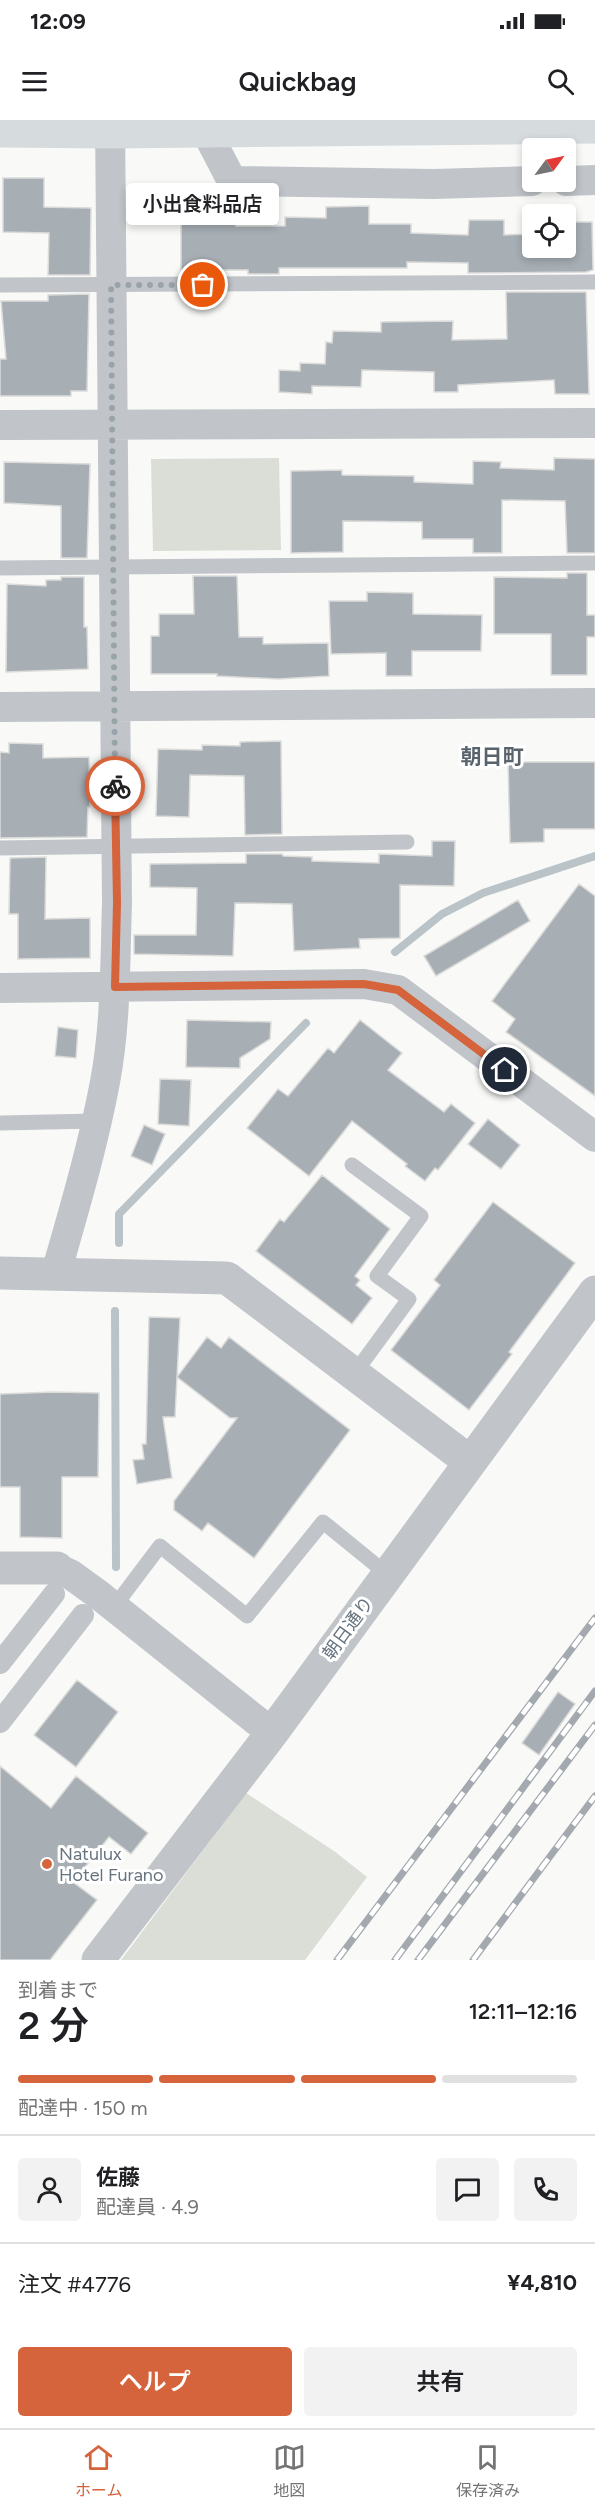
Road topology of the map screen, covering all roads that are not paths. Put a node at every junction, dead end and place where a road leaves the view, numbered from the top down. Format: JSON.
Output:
{"nodes":[{"id":1,"x":213,"y":125,"type":"edge"},
{"id":2,"x":110,"y":126,"type":"edge"},
{"id":3,"x":595,"y":127,"type":"edge"},
{"id":4,"x":0,"y":131,"type":"edge"},
{"id":5,"x":595,"y":180,"type":"edge"},
{"id":6,"x":576,"y":181,"type":"edge"},
{"id":7,"x":522,"y":182,"type":"edge"},
{"id":8,"x":595,"y":282,"type":"edge"},
{"id":9,"x":0,"y":285,"type":"edge"},
{"id":10,"x":111,"y":285,"type":"junction"},
{"id":11,"x":595,"y":423,"type":"edge"},
{"id":12,"x":112,"y":424,"type":"junction"},
{"id":13,"x":0,"y":425,"type":"edge"},
{"id":14,"x":595,"y":563,"type":"edge"},
{"id":15,"x":113,"y":566,"type":"junction"},
{"id":16,"x":0,"y":568,"type":"edge"},
{"id":17,"x":595,"y":704,"type":"edge"},
{"id":18,"x":114,"y":706,"type":"junction"},
{"id":19,"x":0,"y":707,"type":"edge"},
{"id":20,"x":407,"y":842,"type":"dead end"},
{"id":21,"x":116,"y":847,"type":"junction"},
{"id":22,"x":0,"y":848,"type":"edge"},
{"id":23,"x":115,"y":987,"type":"junction"},
{"id":24,"x":0,"y":988,"type":"edge"},
{"id":25,"x":96,"y":1120,"type":"junction"},
{"id":26,"x":0,"y":1123,"type":"edge"},
{"id":27,"x":595,"y":1137,"type":"edge"},
{"id":28,"x":352,"y":1165,"type":"dead end"},
{"id":29,"x":56,"y":1273,"type":"junction"},
{"id":30,"x":0,"y":1274,"type":"edge"},
{"id":31,"x":591,"y":1304,"type":"edge"},
{"id":32,"x":354,"y":1374,"type":"junction"},
{"id":33,"x":469,"y":1461,"type":"junction"},
{"id":34,"x":0,"y":1568,"type":"edge"},
{"id":35,"x":387,"y":1574,"type":"junction"},
{"id":36,"x":55,"y":1581,"type":"junction"},
{"id":37,"x":114,"y":1607,"type":"junction"},
{"id":38,"x":83,"y":1615,"type":"dead end"},
{"id":39,"x":0,"y":1662,"type":"edge"},
{"id":40,"x":0,"y":1722,"type":"edge"},
{"id":41,"x":272,"y":1732,"type":"junction"},
{"id":42,"x":98,"y":1960,"type":"edge"}],
"edges":[{"from":1,"to":2,"type":"highway"},
{"from":1,"to":3,"type":"highway"},
{"from":1,"to":7,"type":"street"},
{"from":2,"to":4,"type":"highway"},
{"from":2,"to":10,"type":"street"},
{"from":5,"to":6,"type":"street"},
{"from":8,"to":10,"type":"lane"},
{"from":9,"to":10,"type":"lane"},
{"from":10,"to":12,"type":"street"},
{"from":11,"to":12,"type":"street"},
{"from":12,"to":13,"type":"street"},
{"from":12,"to":15,"type":"street"},
{"from":14,"to":15,"type":"lane"},
{"from":15,"to":16,"type":"lane"},
{"from":15,"to":18,"type":"street"},
{"from":17,"to":18,"type":"street"},
{"from":18,"to":19,"type":"street"},
{"from":18,"to":21,"type":"street"},
{"from":20,"to":21,"type":"lane"},
{"from":21,"to":22,"type":"lane"},
{"from":21,"to":23,"type":"street"},
{"from":23,"to":24,"type":"street"},
{"from":23,"to":25,"type":"street"},
{"from":23,"to":27,"type":"street"},
{"from":25,"to":26,"type":"lane"},
{"from":25,"to":29,"type":"street"},
{"from":28,"to":32,"type":"lane"},
{"from":29,"to":30,"type":"street"},
{"from":29,"to":32,"type":"street"},
{"from":31,"to":33,"type":"street","name":"朝日通り"},
{"from":32,"to":33,"type":"street"},
{"from":33,"to":35,"type":"street","name":"朝日通り"},
{"from":34,"to":36,"type":"street"},
{"from":35,"to":37,"type":"lane"},
{"from":35,"to":41,"type":"street","name":"朝日通り"},
{"from":36,"to":37,"type":"street"},
{"from":36,"to":39,"type":"street"},
{"from":37,"to":41,"type":"street"},
{"from":38,"to":40,"type":"street"},
{"from":41,"to":42,"type":"street","name":"朝日通り"}]}
